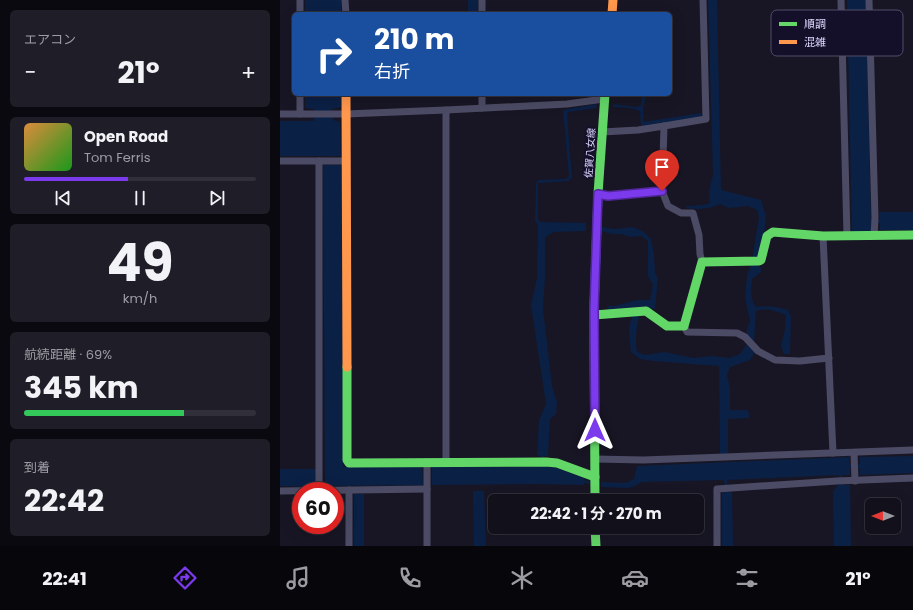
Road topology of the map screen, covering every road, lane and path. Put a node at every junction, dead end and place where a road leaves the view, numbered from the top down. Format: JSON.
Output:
{"nodes":[{"id":1,"x":300,"y":0,"type":"edge"},
{"id":2,"x":346,"y":0,"type":"edge"},
{"id":3,"x":482,"y":0,"type":"edge"},
{"id":4,"x":613,"y":0,"type":"edge"},
{"id":5,"x":703,"y":0,"type":"edge"},
{"id":6,"x":841,"y":0,"type":"edge"},
{"id":7,"x":869,"y":0,"type":"edge"},
{"id":8,"x":841,"y":10,"type":"edge"},
{"id":9,"x":869,"y":10,"type":"edge"},
{"id":10,"x":300,"y":12,"type":"edge"},
{"id":11,"x":346,"y":12,"type":"edge"},
{"id":12,"x":482,"y":12,"type":"edge"},
{"id":13,"x":612,"y":12,"type":"edge"},
{"id":14,"x":842,"y":56,"type":"edge"},
{"id":15,"x":871,"y":56,"type":"edge"},
{"id":16,"x":300,"y":96,"type":"edge"},
{"id":17,"x":346,"y":96,"type":"edge"},
{"id":18,"x":482,"y":96,"type":"edge"},
{"id":19,"x":604,"y":97,"type":"edge"},
{"id":20,"x":482,"y":108,"type":"junction"},
{"id":21,"x":446,"y":110,"type":"junction"},
{"id":22,"x":280,"y":114,"type":"edge"},
{"id":23,"x":300,"y":114,"type":"junction"},
{"id":24,"x":346,"y":114,"type":"junction"},
{"id":25,"x":664,"y":126,"type":"junction"},
{"id":26,"x":602,"y":132,"type":"junction"},
{"id":27,"x":280,"y":161,"type":"edge"},
{"id":28,"x":319,"y":161,"type":"junction"},
{"id":29,"x":346,"y":161,"type":"junction"},
{"id":30,"x":662,"y":191,"type":"junction"},
{"id":31,"x":598,"y":194,"type":"junction"},
{"id":32,"x":913,"y":235,"type":"edge"},
{"id":33,"x":823,"y":236,"type":"junction"},
{"id":34,"x":847,"y":236,"type":"junction"},
{"id":35,"x":874,"y":236,"type":"junction"},
{"id":36,"x":702,"y":262,"type":"junction"},
{"id":37,"x":594,"y":315,"type":"junction"},
{"id":38,"x":684,"y":326,"type":"junction"},
{"id":39,"x":829,"y":358,"type":"junction"},
{"id":40,"x":913,"y":450,"type":"edge"},
{"id":41,"x":833,"y":453,"type":"junction"},
{"id":42,"x":854,"y":453,"type":"junction"},
{"id":43,"x":595,"y":459,"type":"junction"},
{"id":44,"x":427,"y":462,"type":"junction"},
{"id":45,"x":446,"y":462,"type":"junction"},
{"id":46,"x":595,"y":477,"type":"junction"},
{"id":47,"x":913,"y":478,"type":"edge"},
{"id":48,"x":855,"y":481,"type":"junction"},
{"id":49,"x":319,"y":482,"type":"edge"},
{"id":50,"x":427,"y":489,"type":"junction"},
{"id":51,"x":344,"y":490,"type":"edge"},
{"id":52,"x":349,"y":490,"type":"junction"},
{"id":53,"x":280,"y":491,"type":"edge"},
{"id":54,"x":292,"y":491,"type":"edge"},
{"id":55,"x":595,"y":494,"type":"edge"},
{"id":56,"x":595,"y":534,"type":"edge"},
{"id":57,"x":349,"y":546,"type":"edge"},
{"id":58,"x":427,"y":546,"type":"edge"},
{"id":59,"x":596,"y":546,"type":"edge"},
{"id":60,"x":717,"y":546,"type":"edge"}],
"edges":[{"from":1,"to":10,"type":"street"},
{"from":2,"to":11,"type":"street"},
{"from":3,"to":12,"type":"street"},
{"from":4,"to":13,"type":"street"},
{"from":5,"to":25,"type":"street"},
{"from":6,"to":8,"type":"street"},
{"from":7,"to":9,"type":"street"},
{"from":14,"to":34,"type":"street"},
{"from":15,"to":35,"type":"street"},
{"from":16,"to":23,"type":"street"},
{"from":17,"to":24,"type":"street"},
{"from":18,"to":20,"type":"street"},
{"from":19,"to":20,"type":"street"},
{"from":19,"to":26,"type":"street","name":"佐賀八女線"},
{"from":20,"to":21,"type":"street"},
{"from":21,"to":24,"type":"street"},
{"from":21,"to":45,"type":"street"},
{"from":22,"to":23,"type":"street"},
{"from":23,"to":24,"type":"street"},
{"from":24,"to":29,"type":"street"},
{"from":25,"to":26,"type":"street"},
{"from":25,"to":30,"type":"street"},
{"from":26,"to":31,"type":"street","name":"佐賀八女線"},
{"from":27,"to":28,"type":"street"},
{"from":28,"to":29,"type":"street"},
{"from":28,"to":49,"type":"street"},
{"from":29,"to":44,"type":"street"},
{"from":30,"to":31,"type":"street"},
{"from":30,"to":36,"type":"street"},
{"from":31,"to":37,"type":"street","name":"佐賀八女線"},
{"from":32,"to":35,"type":"street"},
{"from":33,"to":34,"type":"street"},
{"from":33,"to":36,"type":"street"},
{"from":33,"to":39,"type":"street"},
{"from":34,"to":35,"type":"street"},
{"from":36,"to":38,"type":"street"},
{"from":37,"to":38,"type":"street"},
{"from":37,"to":43,"type":"street","name":"佐賀八女線"},
{"from":38,"to":39,"type":"street"},
{"from":39,"to":41,"type":"street"},
{"from":40,"to":42,"type":"street"},
{"from":41,"to":42,"type":"street"},
{"from":41,"to":43,"type":"street"},
{"from":42,"to":48,"type":"street"},
{"from":43,"to":46,"type":"street","name":"佐賀八女線"},
{"from":44,"to":45,"type":"street"},
{"from":44,"to":50,"type":"street"},
{"from":45,"to":46,"type":"street"},
{"from":46,"to":55,"type":"street","name":"佐賀八女線"},
{"from":47,"to":48,"type":"street"},
{"from":48,"to":60,"type":"street"},
{"from":50,"to":52,"type":"street"},
{"from":50,"to":58,"type":"street"},
{"from":51,"to":52,"type":"street"},
{"from":52,"to":57,"type":"street"},
{"from":53,"to":54,"type":"street"},
{"from":56,"to":59,"type":"street"}]}
